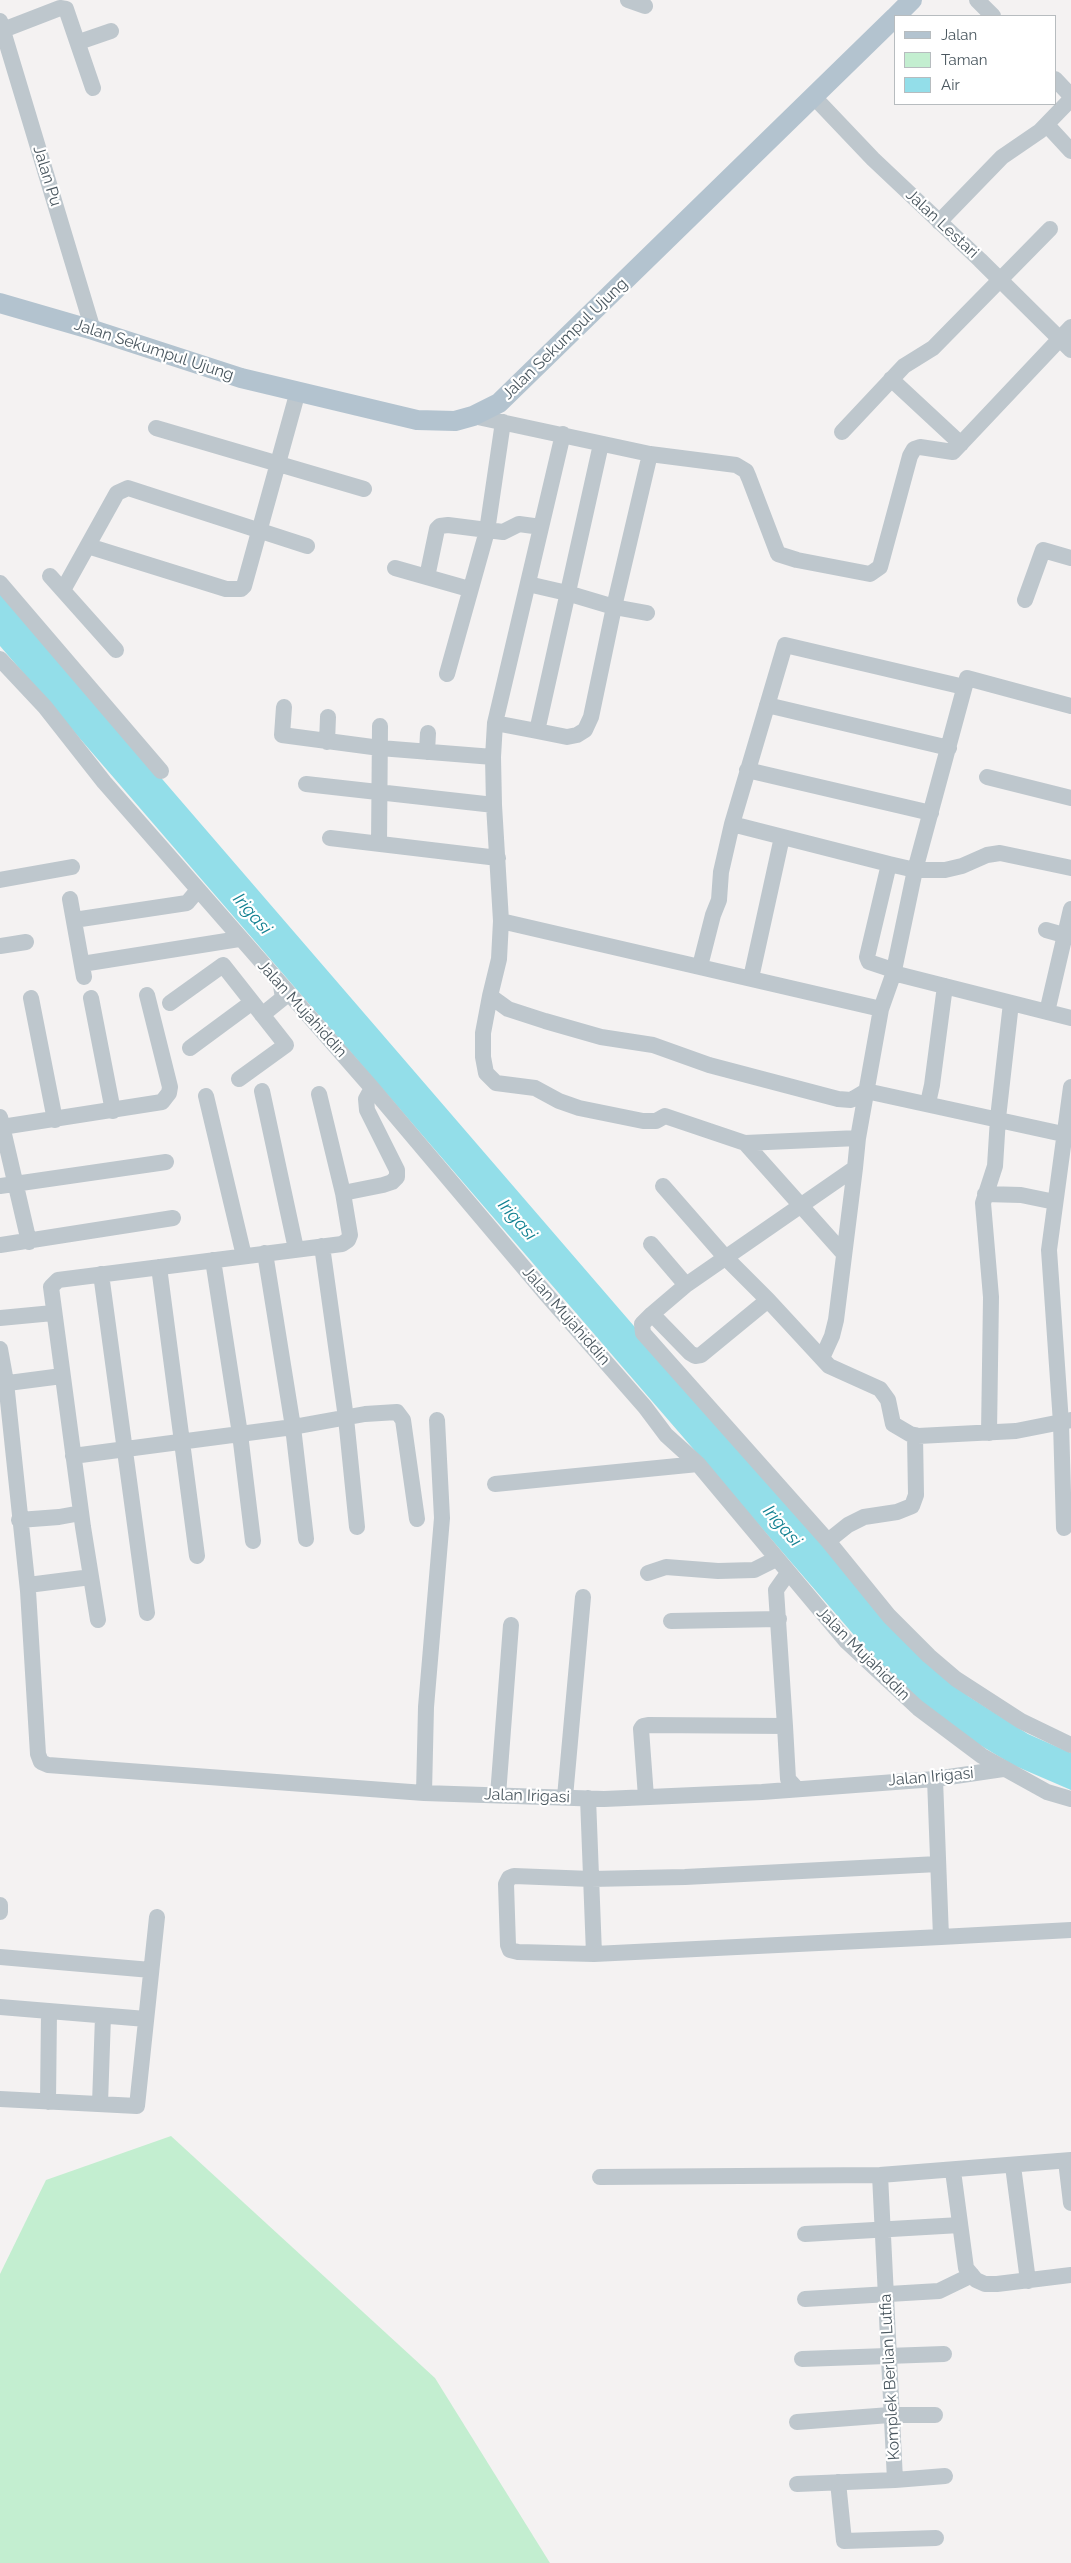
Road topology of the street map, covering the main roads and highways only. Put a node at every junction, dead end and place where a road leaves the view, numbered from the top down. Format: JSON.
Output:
{"nodes":[{"id":1,"x":912,"y":0,"type":"edge"},
{"id":2,"x":897,"y":15,"type":"edge"},
{"id":3,"x":894,"y":18,"type":"edge"},
{"id":4,"x":0,"y":304,"type":"edge"}],
"edges":[{"from":1,"to":2,"type":"main road","name":"Jalan Sekumpul Ujung"},
{"from":3,"to":4,"type":"main road","name":"Jalan Sekumpul Ujung"}]}
